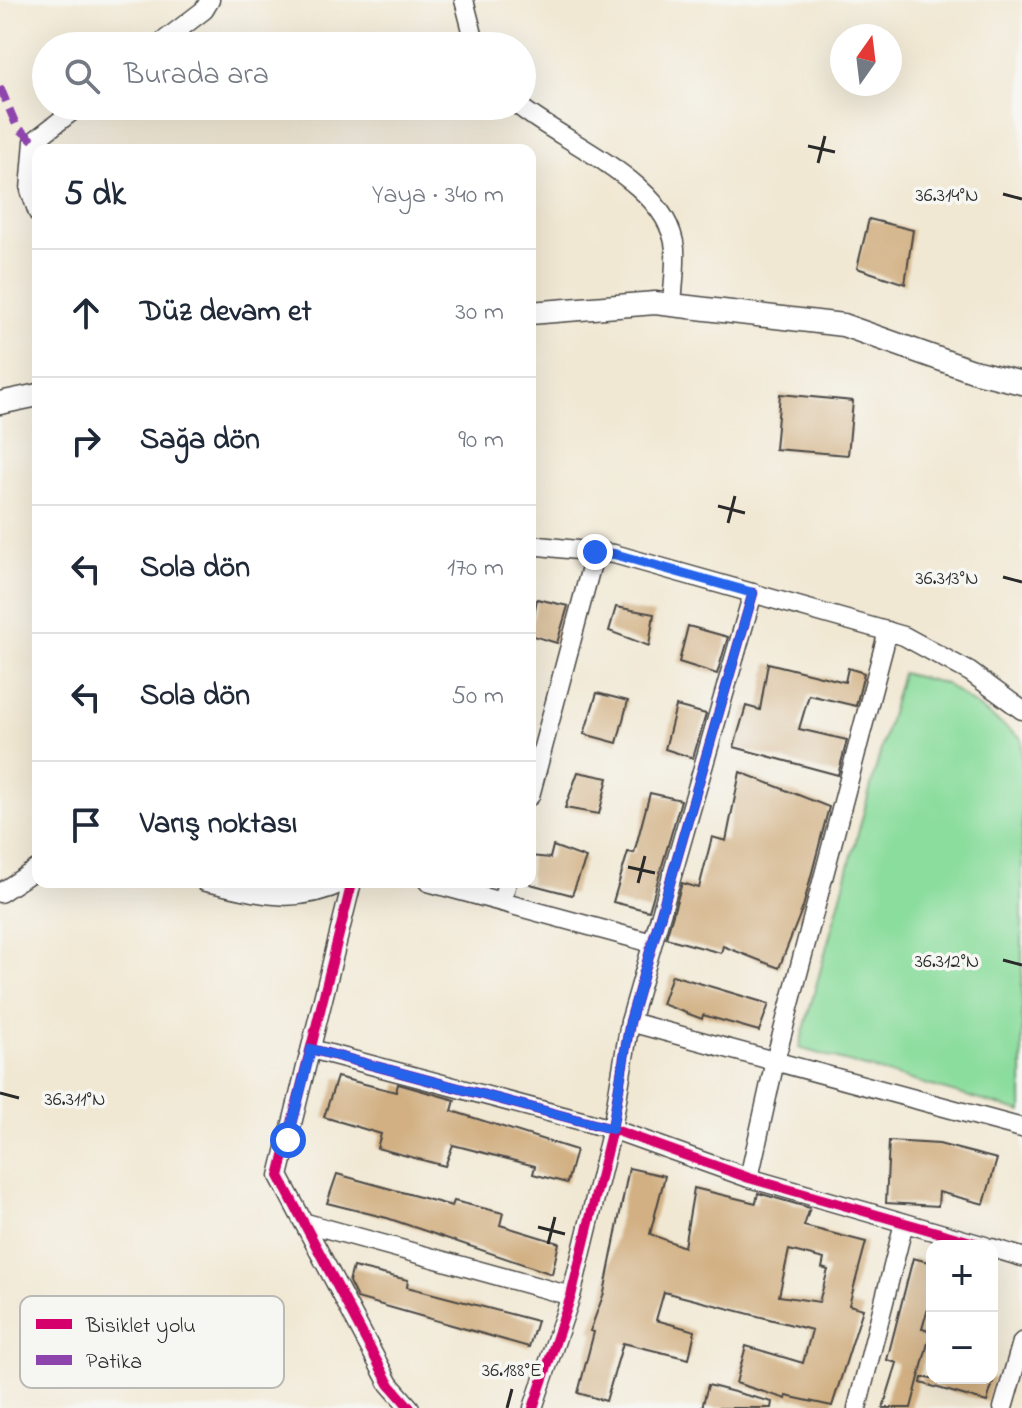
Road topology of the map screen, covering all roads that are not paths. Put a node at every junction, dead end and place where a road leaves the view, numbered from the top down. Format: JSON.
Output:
{"nodes":[{"id":1,"x":210,"y":0,"type":"edge"},
{"id":2,"x":464,"y":0,"type":"edge"},
{"id":3,"x":175,"y":32,"type":"edge"},
{"id":4,"x":472,"y":32,"type":"edge"},
{"id":5,"x":536,"y":117,"type":"edge"},
{"id":6,"x":61,"y":120,"type":"edge"},
{"id":7,"x":34,"y":144,"type":"edge"},
{"id":8,"x":32,"y":166,"type":"edge"},
{"id":9,"x":32,"y":196,"type":"edge"},
{"id":10,"x":672,"y":305,"type":"junction"},
{"id":11,"x":536,"y":313,"type":"edge"},
{"id":12,"x":1022,"y":383,"type":"edge"},
{"id":13,"x":32,"y":396,"type":"edge"},
{"id":14,"x":0,"y":403,"type":"edge"},
{"id":15,"x":536,"y":546,"type":"edge"},
{"id":16,"x":595,"y":552,"type":"junction"},
{"id":17,"x":753,"y":593,"type":"junction"},
{"id":18,"x":888,"y":631,"type":"junction"},
{"id":19,"x":1022,"y":710,"type":"edge"},
{"id":20,"x":536,"y":773,"type":"edge"},
{"id":21,"x":32,"y":872,"type":"edge"},
{"id":22,"x":232,"y":888,"type":"edge"},
{"id":23,"x":330,"y":888,"type":"edge"},
{"id":24,"x":351,"y":888,"type":"edge"},
{"id":25,"x":450,"y":888,"type":"edge"},
{"id":26,"x":506,"y":888,"type":"edge"},
{"id":27,"x":0,"y":893,"type":"edge"},
{"id":28,"x":502,"y":902,"type":"junction"},
{"id":29,"x":652,"y":943,"type":"junction"},
{"id":30,"x":630,"y":1022,"type":"junction"},
{"id":31,"x":311,"y":1049,"type":"junction"},
{"id":32,"x":775,"y":1061,"type":"junction"},
{"id":33,"x":1022,"y":1128,"type":"edge"},
{"id":34,"x":612,"y":1129,"type":"junction"},
{"id":35,"x":749,"y":1178,"type":"junction"},
{"id":36,"x":306,"y":1223,"type":"junction"},
{"id":37,"x":904,"y":1223,"type":"junction"},
{"id":38,"x":964,"y":1240,"type":"edge"},
{"id":39,"x":998,"y":1250,"type":"edge"},
{"id":40,"x":1022,"y":1257,"type":"edge"},
{"id":41,"x":571,"y":1296,"type":"junction"},
{"id":42,"x":1022,"y":1342,"type":"edge"},
{"id":43,"x":410,"y":1408,"type":"edge"},
{"id":44,"x":533,"y":1408,"type":"edge"},
{"id":45,"x":857,"y":1408,"type":"edge"},
{"id":46,"x":1003,"y":1408,"type":"edge"}],
"edges":[{"from":1,"to":3,"type":"street"},
{"from":2,"to":4,"type":"street"},
{"from":5,"to":10,"type":"street"},
{"from":6,"to":7,"type":"street"},
{"from":8,"to":9,"type":"street"},
{"from":10,"to":11,"type":"street"},
{"from":10,"to":12,"type":"street"},
{"from":13,"to":14,"type":"street"},
{"from":15,"to":16,"type":"street"},
{"from":16,"to":17,"type":"street"},
{"from":16,"to":20,"type":"street"},
{"from":17,"to":18,"type":"street"},
{"from":17,"to":29,"type":"street"},
{"from":18,"to":19,"type":"street"},
{"from":18,"to":32,"type":"street"},
{"from":21,"to":27,"type":"street"},
{"from":22,"to":23,"type":"street"},
{"from":24,"to":31,"type":"street"},
{"from":25,"to":28,"type":"street"},
{"from":26,"to":28,"type":"street"},
{"from":28,"to":29,"type":"street"},
{"from":29,"to":30,"type":"street"},
{"from":30,"to":32,"type":"street"},
{"from":30,"to":34,"type":"street"},
{"from":31,"to":34,"type":"street"},
{"from":31,"to":36,"type":"street"},
{"from":32,"to":33,"type":"street"},
{"from":32,"to":35,"type":"street"},
{"from":34,"to":35,"type":"street"},
{"from":34,"to":41,"type":"street"},
{"from":35,"to":37,"type":"street"},
{"from":36,"to":41,"type":"street"},
{"from":36,"to":43,"type":"street"},
{"from":37,"to":38,"type":"street"},
{"from":37,"to":45,"type":"street"},
{"from":39,"to":40,"type":"street"},
{"from":41,"to":44,"type":"street"},
{"from":42,"to":46,"type":"street"}]}
